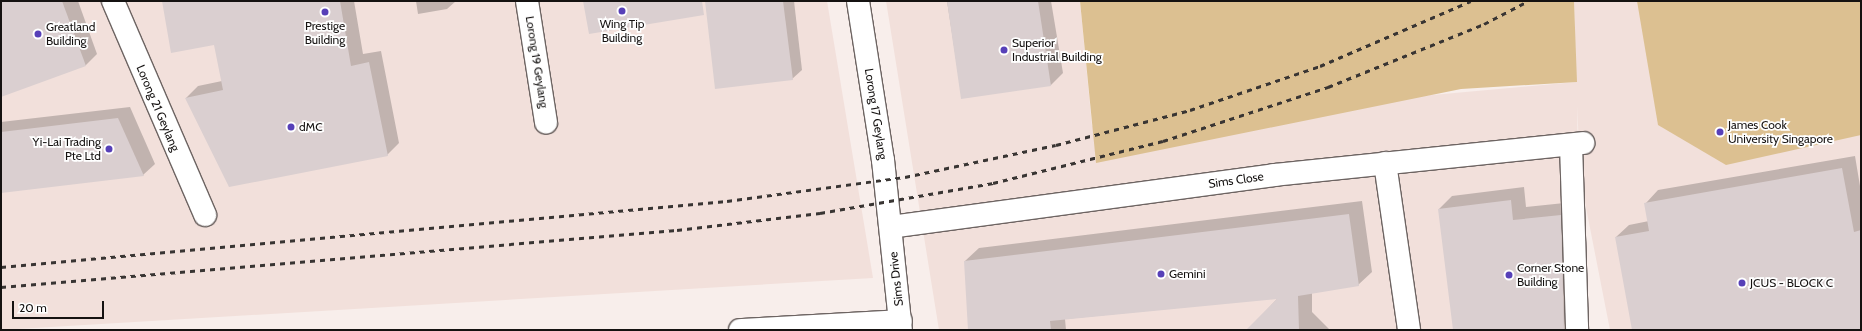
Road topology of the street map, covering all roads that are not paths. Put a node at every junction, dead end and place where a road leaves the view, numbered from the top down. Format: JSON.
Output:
{"nodes":[{"id":1,"x":112,"y":1,"type":"edge"},
{"id":2,"x":527,"y":1,"type":"edge"},
{"id":3,"x":858,"y":1,"type":"edge"},
{"id":4,"x":546,"y":123,"type":"dead end"},
{"id":5,"x":1385,"y":163,"type":"junction"},
{"id":6,"x":205,"y":215,"type":"dead end"},
{"id":7,"x":891,"y":227,"type":"junction"},
{"id":8,"x":901,"y":325,"type":"edge"},
{"id":9,"x":740,"y":330,"type":"edge"},
{"id":10,"x":1409,"y":330,"type":"edge"},
{"id":11,"x":1576,"y":330,"type":"edge"}],
"edges":[{"from":1,"to":6,"type":"street","name":"Lorong 21 Geylang"},
{"from":2,"to":4,"type":"street","name":"Lorong 19 Geylang"},
{"from":3,"to":7,"type":"street","name":"Lorong 17 Geylang"},
{"from":5,"to":7,"type":"street","name":"Sims Close"},
{"from":5,"to":10,"type":"street"},
{"from":5,"to":11,"type":"street","name":"Sims Close"},
{"from":7,"to":8,"type":"street","name":"Sims Drive"},
{"from":8,"to":9,"type":"street"}]}
